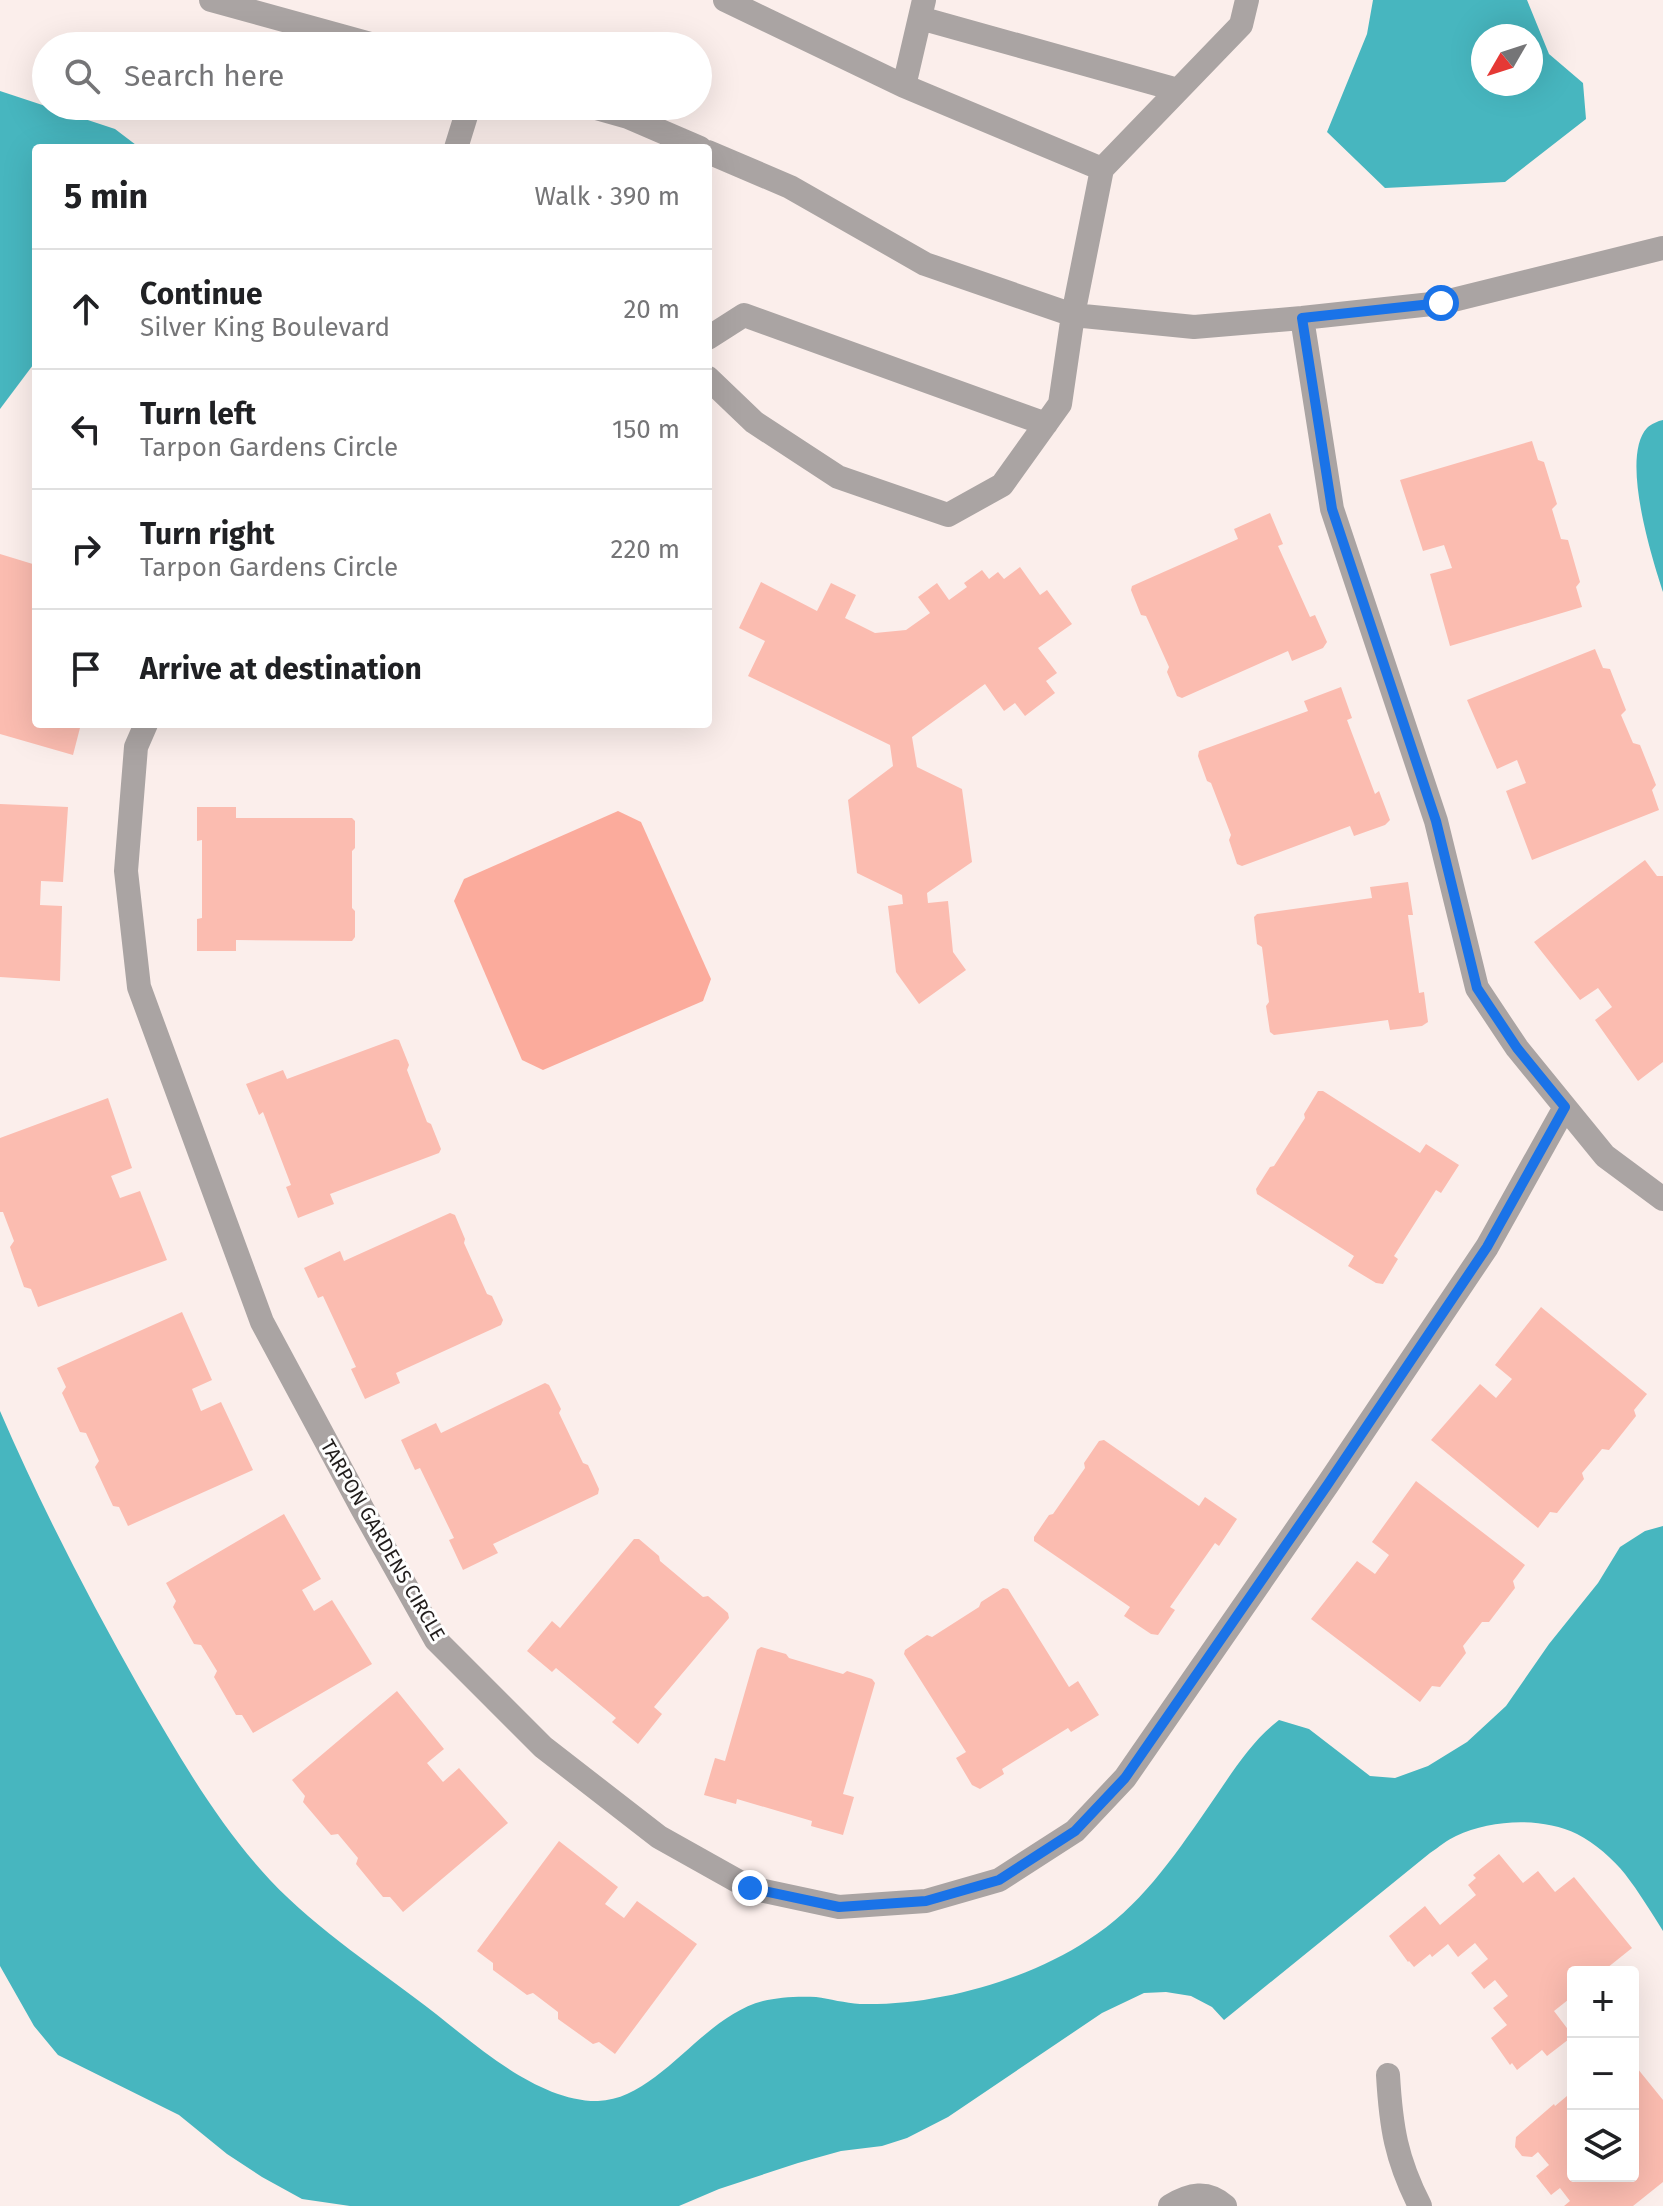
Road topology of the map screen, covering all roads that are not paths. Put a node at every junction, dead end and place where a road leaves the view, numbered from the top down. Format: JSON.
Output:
{"nodes":[{"id":1,"x":211,"y":0,"type":"edge"},
{"id":2,"x":725,"y":0,"type":"edge"},
{"id":3,"x":1247,"y":0,"type":"edge"},
{"id":4,"x":922,"y":9,"type":"edge"},
{"id":5,"x":327,"y":32,"type":"edge"},
{"id":6,"x":904,"y":86,"type":"junction"},
{"id":7,"x":1178,"y":90,"type":"junction"},
{"id":8,"x":465,"y":120,"type":"edge"},
{"id":9,"x":633,"y":120,"type":"edge"},
{"id":10,"x":672,"y":142,"type":"edge"},
{"id":11,"x":457,"y":144,"type":"edge"},
{"id":12,"x":712,"y":154,"type":"edge"},
{"id":13,"x":1102,"y":169,"type":"junction"},
{"id":14,"x":1663,"y":248,"type":"edge"},
{"id":15,"x":1073,"y":315,"type":"junction"},
{"id":16,"x":1302,"y":318,"type":"junction"},
{"id":17,"x":712,"y":335,"type":"edge"},
{"id":18,"x":712,"y":382,"type":"edge"},
{"id":19,"x":1046,"y":424,"type":"junction"},
{"id":20,"x":144,"y":728,"type":"edge"},
{"id":21,"x":1565,"y":1107,"type":"junction"},
{"id":22,"x":1663,"y":1199,"type":"edge"},
{"id":23,"x":1388,"y":2075,"type":"dead end"},
{"id":24,"x":1170,"y":2206,"type":"edge"},
{"id":25,"x":1225,"y":2206,"type":"edge"},
{"id":26,"x":1420,"y":2206,"type":"edge"}],
"edges":[{"from":1,"to":5,"type":"street"},
{"from":2,"to":6,"type":"street"},
{"from":3,"to":7,"type":"street"},
{"from":4,"to":6,"type":"street"},
{"from":4,"to":7,"type":"street"},
{"from":6,"to":13,"type":"street"},
{"from":7,"to":13,"type":"street"},
{"from":8,"to":11,"type":"street"},
{"from":9,"to":10,"type":"street"},
{"from":12,"to":15,"type":"street"},
{"from":13,"to":15,"type":"street"},
{"from":14,"to":16,"type":"street"},
{"from":15,"to":16,"type":"street"},
{"from":15,"to":19,"type":"street"},
{"from":16,"to":21,"type":"street"},
{"from":17,"to":19,"type":"street"},
{"from":18,"to":19,"type":"street"},
{"from":20,"to":21,"type":"street","name":"TARPON GARDENS CIRCLE"},
{"from":21,"to":22,"type":"street"},
{"from":23,"to":26,"type":"street"},
{"from":24,"to":25,"type":"street"}]}
